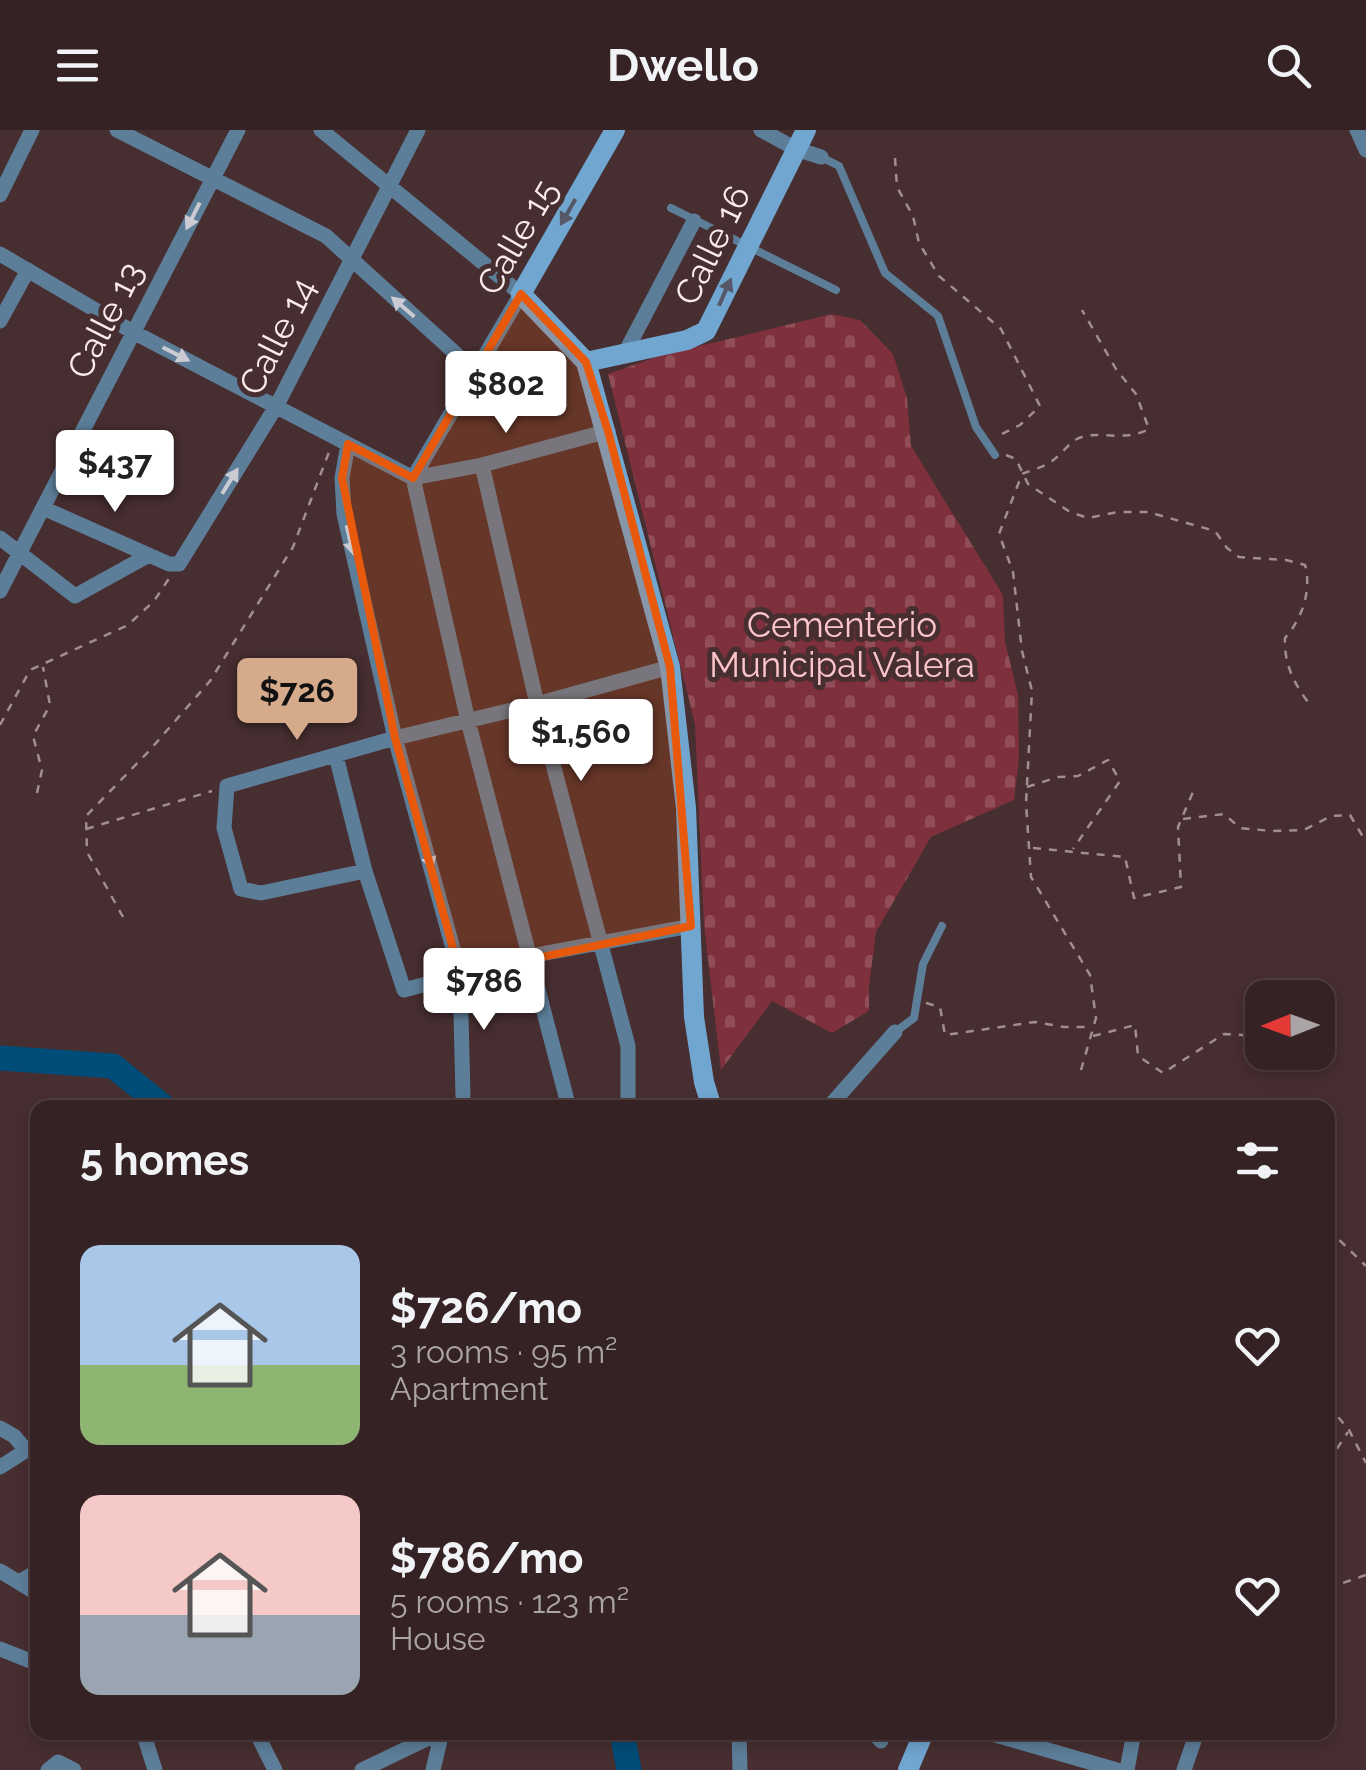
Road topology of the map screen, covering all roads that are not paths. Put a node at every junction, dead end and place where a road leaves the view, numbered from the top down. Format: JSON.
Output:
{"nodes":[{"id":1,"x":32,"y":130,"type":"edge"},
{"id":2,"x":118,"y":130,"type":"edge"},
{"id":3,"x":238,"y":130,"type":"edge"},
{"id":4,"x":321,"y":130,"type":"edge"},
{"id":5,"x":418,"y":130,"type":"edge"},
{"id":6,"x":615,"y":130,"type":"edge"},
{"id":7,"x":761,"y":130,"type":"edge"},
{"id":8,"x":1357,"y":130,"type":"edge"},
{"id":9,"x":800,"y":140,"type":"edge"},
{"id":10,"x":1366,"y":150,"type":"edge"},
{"id":11,"x":821,"y":158,"type":"joint"},
{"id":12,"x":213,"y":178,"type":"junction"},
{"id":13,"x":388,"y":184,"type":"junction"},
{"id":14,"x":0,"y":195,"type":"edge"},
{"id":15,"x":671,"y":208,"type":"dead end"},
{"id":16,"x":694,"y":221,"type":"junction"},
{"id":17,"x":745,"y":248,"type":"junction"},
{"id":18,"x":0,"y":254,"type":"edge"},
{"id":19,"x":350,"y":260,"type":"junction"},
{"id":20,"x":28,"y":270,"type":"junction"},
{"id":21,"x":836,"y":290,"type":"dead end"},
{"id":22,"x":521,"y":294,"type":"junction"},
{"id":23,"x":0,"y":321,"type":"edge"},
{"id":24,"x":132,"y":332,"type":"junction"},
{"id":25,"x":626,"y":353,"type":"junction"},
{"id":26,"x":586,"y":362,"type":"junction"},
{"id":27,"x":476,"y":372,"type":"junction"},
{"id":28,"x":277,"y":405,"type":"junction"},
{"id":29,"x":608,"y":431,"type":"junction"},
{"id":30,"x":341,"y":440,"type":"junction"},
{"id":31,"x":995,"y":455,"type":"road end"},
{"id":32,"x":482,"y":466,"type":"junction"},
{"id":33,"x":413,"y":478,"type":"junction"},
{"id":34,"x":43,"y":508,"type":"junction"},
{"id":35,"x":0,"y":538,"type":"edge"},
{"id":36,"x":22,"y":552,"type":"junction"},
{"id":37,"x":149,"y":555,"type":"junction"},
{"id":38,"x":0,"y":592,"type":"edge"},
{"id":39,"x":670,"y":667,"type":"junction"},
{"id":40,"x":537,"y":704,"type":"junction"},
{"id":41,"x":468,"y":721,"type":"junction"},
{"id":42,"x":395,"y":738,"type":"junction"},
{"id":43,"x":336,"y":756,"type":"junction"},
{"id":44,"x":365,"y":871,"type":"junction"},
{"id":45,"x":691,"y":926,"type":"junction"},
{"id":46,"x":942,"y":926,"type":"dead end"},
{"id":47,"x":598,"y":942,"type":"junction"},
{"id":48,"x":530,"y":956,"type":"junction"},
{"id":49,"x":460,"y":974,"type":"junction"},
{"id":50,"x":895,"y":1032,"type":"joint"},
{"id":51,"x":463,"y":1096,"type":"dead end"},
{"id":52,"x":566,"y":1100,"type":"edge"},
{"id":53,"x":628,"y":1100,"type":"edge"},
{"id":54,"x":710,"y":1100,"type":"edge"},
{"id":55,"x":835,"y":1100,"type":"edge"},
{"id":56,"x":0,"y":1428,"type":"edge"},
{"id":57,"x":30,"y":1445,"type":"edge"},
{"id":58,"x":30,"y":1447,"type":"edge"},
{"id":59,"x":0,"y":1467,"type":"edge"},
{"id":60,"x":0,"y":1570,"type":"edge"},
{"id":61,"x":30,"y":1576,"type":"edge"},
{"id":62,"x":19,"y":1582,"type":"junction"},
{"id":63,"x":30,"y":1589,"type":"edge"},
{"id":64,"x":0,"y":1649,"type":"edge"},
{"id":65,"x":30,"y":1661,"type":"edge"},
{"id":66,"x":146,"y":1740,"type":"edge"},
{"id":67,"x":260,"y":1740,"type":"edge"},
{"id":68,"x":422,"y":1740,"type":"edge"},
{"id":69,"x":440,"y":1740,"type":"edge"},
{"id":70,"x":738,"y":1740,"type":"edge"},
{"id":71,"x":921,"y":1740,"type":"edge"},
{"id":72,"x":1013,"y":1740,"type":"edge"},
{"id":73,"x":1133,"y":1740,"type":"edge"},
{"id":74,"x":1194,"y":1740,"type":"edge"},
{"id":75,"x":48,"y":1770,"type":"edge"},
{"id":76,"x":74,"y":1770,"type":"edge"},
{"id":77,"x":156,"y":1770,"type":"edge"},
{"id":78,"x":276,"y":1770,"type":"edge"},
{"id":79,"x":362,"y":1770,"type":"edge"},
{"id":80,"x":434,"y":1770,"type":"edge"},
{"id":81,"x":740,"y":1770,"type":"edge"},
{"id":82,"x":908,"y":1770,"type":"edge"},
{"id":83,"x":1118,"y":1770,"type":"edge"},
{"id":84,"x":1128,"y":1770,"type":"edge"},
{"id":85,"x":1184,"y":1770,"type":"edge"}],
"edges":[{"from":1,"to":14,"type":"street"},
{"from":2,"to":12,"type":"street"},
{"from":3,"to":12,"type":"street","name":"Calle 13"},
{"from":4,"to":13,"type":"street"},
{"from":5,"to":13,"type":"street","name":"Calle 14"},
{"from":6,"to":22,"type":"main road","name":"Calle 15","one_way":true},
{"from":7,"to":9,"type":"street"},
{"from":8,"to":10,"type":"street"},
{"from":9,"to":11,"type":"street"},
{"from":9,"to":17,"type":"main road","name":"Calle 16"},
{"from":11,"to":31,"type":"lane"},
{"from":12,"to":19,"type":"street"},
{"from":12,"to":24,"type":"street","name":"Calle 13","one_way":true},
{"from":13,"to":19,"type":"street","name":"Calle 14"},
{"from":13,"to":22,"type":"street"},
{"from":15,"to":16,"type":"lane"},
{"from":16,"to":17,"type":"lane"},
{"from":16,"to":25,"type":"street"},
{"from":17,"to":21,"type":"lane"},
{"from":25,"to":17,"type":"main road","name":"Calle 16","one_way":true},
{"from":18,"to":20,"type":"street"},
{"from":27,"to":19,"type":"street","one_way":true},
{"from":19,"to":28,"type":"street","name":"Calle 14"},
{"from":20,"to":23,"type":"street"},
{"from":20,"to":24,"type":"street"},
{"from":22,"to":26,"type":"main road"},
{"from":22,"to":27,"type":"street","name":"Calle 15"},
{"from":24,"to":28,"type":"street","one_way":true},
{"from":24,"to":34,"type":"street","name":"Calle 13"},
{"from":25,"to":26,"type":"main road","name":"Calle 16"},
{"from":26,"to":29,"type":"main road"},
{"from":27,"to":33,"type":"street","name":"Calle 15"},
{"from":28,"to":30,"type":"street"},
{"from":37,"to":28,"type":"street","name":"Calle 14","one_way":true},
{"from":29,"to":32,"type":"street"},
{"from":29,"to":39,"type":"main road"},
{"from":30,"to":33,"type":"street"},
{"from":30,"to":42,"type":"street","one_way":true},
{"from":32,"to":33,"type":"street"},
{"from":32,"to":40,"type":"street"},
{"from":33,"to":41,"type":"street"},
{"from":34,"to":36,"type":"street","name":"Calle 13"},
{"from":34,"to":37,"type":"street"},
{"from":35,"to":36,"type":"street"},
{"from":36,"to":37,"type":"street"},
{"from":36,"to":38,"type":"street","name":"Calle 13"},
{"from":39,"to":40,"type":"street"},
{"from":39,"to":45,"type":"main road"},
{"from":40,"to":41,"type":"street"},
{"from":40,"to":47,"type":"street"},
{"from":41,"to":42,"type":"street"},
{"from":41,"to":48,"type":"street"},
{"from":42,"to":43,"type":"street"},
{"from":42,"to":49,"type":"street","one_way":true},
{"from":43,"to":44,"type":"street"},
{"from":43,"to":44,"type":"street"},
{"from":44,"to":49,"type":"street"},
{"from":45,"to":47,"type":"street"},
{"from":45,"to":54,"type":"main road"},
{"from":46,"to":50,"type":"lane"},
{"from":47,"to":48,"type":"street"},
{"from":47,"to":53,"type":"street"},
{"from":48,"to":49,"type":"street"},
{"from":48,"to":52,"type":"street"},
{"from":49,"to":51,"type":"street"},
{"from":50,"to":55,"type":"street"},
{"from":56,"to":57,"type":"street"},
{"from":58,"to":59,"type":"street"},
{"from":60,"to":62,"type":"street"},
{"from":61,"to":62,"type":"street"},
{"from":62,"to":63,"type":"street"},
{"from":64,"to":65,"type":"street"},
{"from":66,"to":77,"type":"street"},
{"from":67,"to":78,"type":"street"},
{"from":68,"to":79,"type":"street"},
{"from":69,"to":80,"type":"street"},
{"from":70,"to":81,"type":"street"},
{"from":71,"to":82,"type":"main road"},
{"from":72,"to":83,"type":"street"},
{"from":73,"to":84,"type":"street"},
{"from":74,"to":85,"type":"street"},
{"from":75,"to":76,"type":"street"}]}
